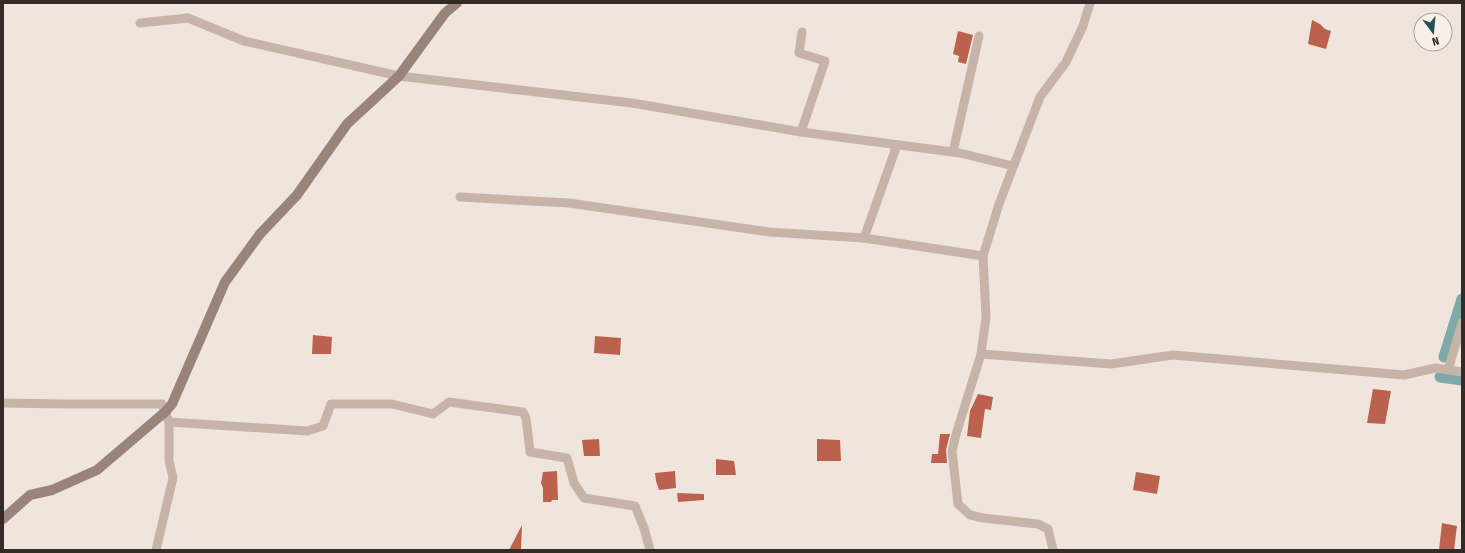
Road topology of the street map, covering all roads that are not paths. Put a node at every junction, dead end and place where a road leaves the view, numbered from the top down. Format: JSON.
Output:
{"nodes":[{"id":1,"x":458,"y":3,"type":"edge"},
{"id":2,"x":1090,"y":3,"type":"edge"},
{"id":3,"x":140,"y":23,"type":"dead end"},
{"id":4,"x":802,"y":32,"type":"dead end"},
{"id":5,"x":979,"y":36,"type":"dead end"},
{"id":6,"x":399,"y":76,"type":"junction"},
{"id":7,"x":801,"y":132,"type":"junction"},
{"id":8,"x":896,"y":145,"type":"junction"},
{"id":9,"x":953,"y":152,"type":"junction"},
{"id":10,"x":1013,"y":166,"type":"junction"},
{"id":11,"x":460,"y":197,"type":"dead end"},
{"id":12,"x":864,"y":238,"type":"junction"},
{"id":13,"x":983,"y":256,"type":"junction"},
{"id":14,"x":1462,"y":323,"type":"edge"},
{"id":15,"x":982,"y":354,"type":"junction"},
{"id":16,"x":1448,"y":370,"type":"junction"},
{"id":17,"x":1462,"y":372,"type":"edge"},
{"id":18,"x":3,"y":403,"type":"edge"},
{"id":19,"x":165,"y":412,"type":"junction"},
{"id":20,"x":169,"y":422,"type":"junction"},
{"id":21,"x":3,"y":519,"type":"edge"},
{"id":22,"x":156,"y":550,"type":"edge"},
{"id":23,"x":650,"y":550,"type":"edge"},
{"id":24,"x":1053,"y":550,"type":"edge"}],
"edges":[{"from":1,"to":6,"type":"street"},
{"from":2,"to":10,"type":"street"},
{"from":3,"to":6,"type":"street"},
{"from":4,"to":7,"type":"street"},
{"from":5,"to":9,"type":"street"},
{"from":6,"to":7,"type":"street"},
{"from":6,"to":19,"type":"street"},
{"from":7,"to":8,"type":"street"},
{"from":8,"to":9,"type":"street"},
{"from":8,"to":12,"type":"street"},
{"from":9,"to":10,"type":"street"},
{"from":10,"to":13,"type":"street"},
{"from":11,"to":12,"type":"street"},
{"from":12,"to":13,"type":"street"},
{"from":13,"to":15,"type":"street"},
{"from":14,"to":16,"type":"street"},
{"from":15,"to":16,"type":"street"},
{"from":15,"to":24,"type":"street"},
{"from":16,"to":17,"type":"street"},
{"from":18,"to":19,"type":"street"},
{"from":19,"to":20,"type":"street"},
{"from":19,"to":21,"type":"street"},
{"from":20,"to":22,"type":"street"},
{"from":20,"to":23,"type":"street"}]}
